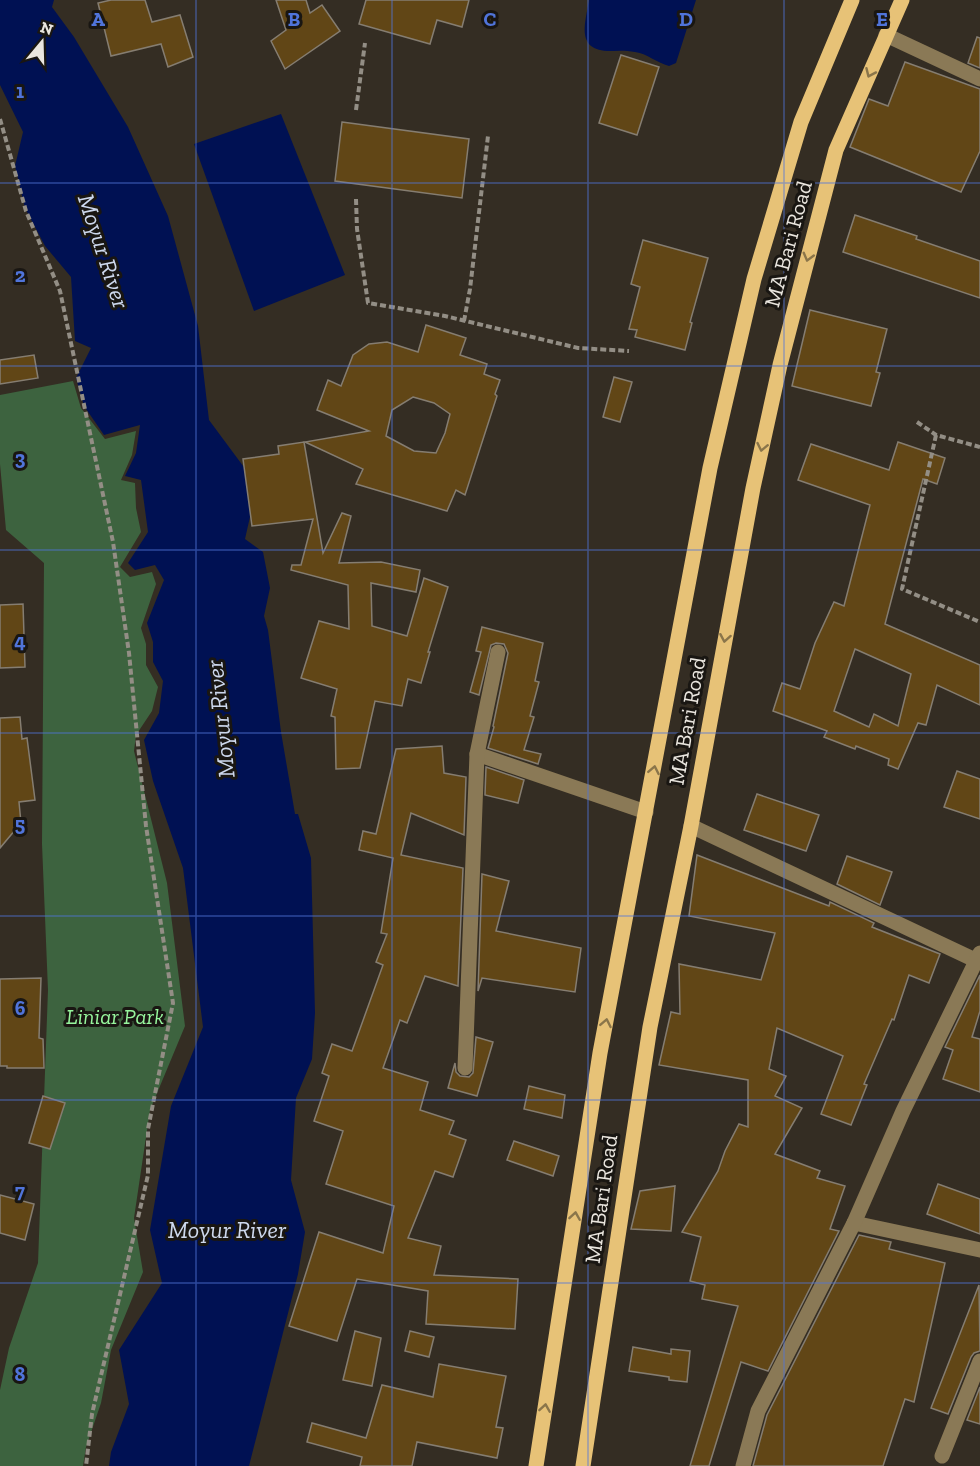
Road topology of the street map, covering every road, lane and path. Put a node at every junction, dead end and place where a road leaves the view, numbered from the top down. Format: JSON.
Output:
{"nodes":[{"id":1,"x":852,"y":0,"type":"edge"},
{"id":2,"x":902,"y":0,"type":"edge"},
{"id":3,"x":886,"y":35,"type":"junction"},
{"id":4,"x":365,"y":43,"type":"dead end"},
{"id":5,"x":980,"y":79,"type":"edge"},
{"id":6,"x":356,"y":110,"type":"dead end"},
{"id":7,"x":0,"y":119,"type":"edge"},
{"id":8,"x":488,"y":136,"type":"dead end"},
{"id":9,"x":356,"y":198,"type":"dead end"},
{"id":10,"x":464,"y":321,"type":"junction"},
{"id":11,"x":629,"y":351,"type":"dead end"},
{"id":12,"x":917,"y":422,"type":"dead end"},
{"id":13,"x":936,"y":435,"type":"junction"},
{"id":14,"x":980,"y":447,"type":"edge"},
{"id":15,"x":980,"y":622,"type":"edge"},
{"id":16,"x":498,"y":652,"type":"dead end"},
{"id":17,"x":477,"y":754,"type":"junction"},
{"id":18,"x":646,"y":812,"type":"junction"},
{"id":19,"x":691,"y":825,"type":"junction"},
{"id":20,"x":978,"y":957,"type":"edge"},
{"id":21,"x":465,"y":1068,"type":"dead end"},
{"id":22,"x":854,"y":1223,"type":"junction"},
{"id":23,"x":980,"y":1250,"type":"edge"},
{"id":24,"x":980,"y":1361,"type":"edge"},
{"id":25,"x":942,"y":1456,"type":"dead end"},
{"id":26,"x":86,"y":1466,"type":"edge"},
{"id":27,"x":536,"y":1466,"type":"edge"},
{"id":28,"x":583,"y":1466,"type":"edge"},
{"id":29,"x":743,"y":1466,"type":"edge"}],
"edges":[{"from":18,"to":1,"type":"main road","name":"MA Bari Road","one_way":true},
{"from":2,"to":3,"type":"main road","name":"MA Bari Road"},
{"from":3,"to":5,"type":"street"},
{"from":3,"to":19,"type":"main road","name":"MA Bari Road","one_way":true},
{"from":4,"to":6,"type":"path"},
{"from":7,"to":26,"type":"path"},
{"from":8,"to":10,"type":"path"},
{"from":9,"to":10,"type":"path"},
{"from":10,"to":11,"type":"path"},
{"from":12,"to":13,"type":"path"},
{"from":13,"to":14,"type":"path"},
{"from":13,"to":15,"type":"path"},
{"from":16,"to":17,"type":"street"},
{"from":17,"to":18,"type":"street"},
{"from":17,"to":21,"type":"street"},
{"from":27,"to":18,"type":"main road","name":"MA Bari Road","one_way":true},
{"from":19,"to":20,"type":"street"},
{"from":19,"to":28,"type":"main road","name":"MA Bari Road"},
{"from":20,"to":22,"type":"street"},
{"from":22,"to":23,"type":"street"},
{"from":22,"to":29,"type":"street"},
{"from":24,"to":25,"type":"street"}]}
